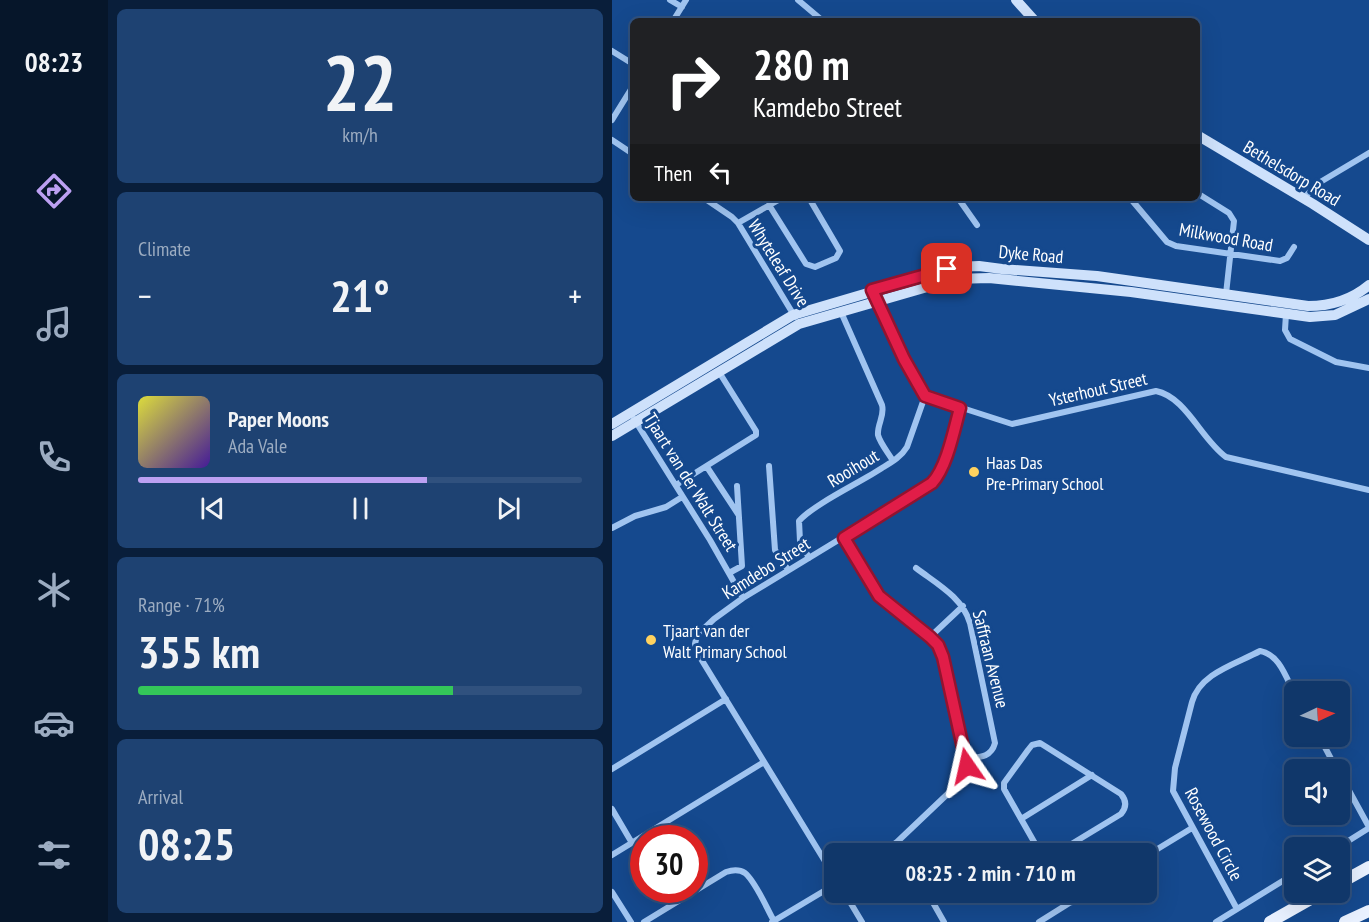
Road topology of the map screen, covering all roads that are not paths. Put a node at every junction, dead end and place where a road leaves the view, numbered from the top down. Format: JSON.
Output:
{"nodes":[{"id":1,"x":670,"y":0,"type":"edge"},
{"id":2,"x":686,"y":0,"type":"edge"},
{"id":3,"x":798,"y":0,"type":"edge"},
{"id":4,"x":1016,"y":0,"type":"edge"},
{"id":5,"x":682,"y":7,"type":"junction"},
{"id":6,"x":675,"y":18,"type":"edge"},
{"id":7,"x":819,"y":18,"type":"edge"},
{"id":8,"x":1032,"y":18,"type":"edge"},
{"id":9,"x":612,"y":51,"type":"edge"},
{"id":10,"x":630,"y":62,"type":"edge"},
{"id":11,"x":630,"y":91,"type":"edge"},
{"id":12,"x":612,"y":120,"type":"edge"},
{"id":13,"x":1200,"y":137,"type":"edge"},
{"id":14,"x":612,"y":140,"type":"edge"},
{"id":15,"x":630,"y":152,"type":"edge"},
{"id":16,"x":1369,"y":153,"type":"edge"},
{"id":17,"x":1200,"y":195,"type":"edge"},
{"id":18,"x":1304,"y":198,"type":"junction"},
{"id":19,"x":708,"y":201,"type":"edge"},
{"id":20,"x":777,"y":201,"type":"edge"},
{"id":21,"x":811,"y":201,"type":"edge"},
{"id":22,"x":960,"y":201,"type":"edge"},
{"id":23,"x":1133,"y":201,"type":"edge"},
{"id":24,"x":770,"y":205,"type":"junction"},
{"id":25,"x":738,"y":224,"type":"junction"},
{"id":26,"x":977,"y":225,"type":"dead end"},
{"id":27,"x":1366,"y":238,"type":"edge"},
{"id":28,"x":1369,"y":246,"type":"edge"},
{"id":29,"x":1294,"y":247,"type":"dead end"},
{"id":30,"x":1231,"y":255,"type":"junction"},
{"id":31,"x":1369,"y":285,"type":"edge"},
{"id":32,"x":872,"y":290,"type":"junction"},
{"id":33,"x":1226,"y":294,"type":"junction"},
{"id":34,"x":1369,"y":299,"type":"edge"},
{"id":35,"x":876,"y":301,"type":"junction"},
{"id":36,"x":841,"y":312,"type":"junction"},
{"id":37,"x":1286,"y":314,"type":"junction"},
{"id":38,"x":796,"y":320,"type":"junction"},
{"id":39,"x":1369,"y":368,"type":"edge"},
{"id":40,"x":720,"y":372,"type":"junction"},
{"id":41,"x":925,"y":396,"type":"junction"},
{"id":42,"x":960,"y":408,"type":"junction"},
{"id":43,"x":633,"y":417,"type":"junction"},
{"id":44,"x":612,"y":424,"type":"edge"},
{"id":45,"x":612,"y":436,"type":"edge"},
{"id":46,"x":893,"y":461,"type":"junction"},
{"id":47,"x":769,"y":466,"type":"dead end"},
{"id":48,"x":707,"y":467,"type":"junction"},
{"id":49,"x":676,"y":485,"type":"junction"},
{"id":50,"x":737,"y":486,"type":"dead end"},
{"id":51,"x":1369,"y":490,"type":"edge"},
{"id":52,"x":682,"y":497,"type":"junction"},
{"id":53,"x":739,"y":516,"type":"junction"},
{"id":54,"x":612,"y":528,"type":"edge"},
{"id":55,"x":844,"y":538,"type":"junction"},
{"id":56,"x":809,"y":558,"type":"junction"},
{"id":57,"x":916,"y":568,"type":"dead end"},
{"id":58,"x":788,"y":570,"type":"junction"},
{"id":59,"x":729,"y":573,"type":"junction"},
{"id":60,"x":743,"y":598,"type":"junction"},
{"id":61,"x":963,"y":606,"type":"junction"},
{"id":62,"x":930,"y":637,"type":"junction"},
{"id":63,"x":1287,"y":681,"type":"edge"},
{"id":64,"x":726,"y":699,"type":"junction"},
{"id":65,"x":966,"y":758,"type":"junction"},
{"id":66,"x":764,"y":762,"type":"junction"},
{"id":67,"x":612,"y":769,"type":"edge"},
{"id":68,"x":1092,"y":775,"type":"junction"},
{"id":69,"x":1350,"y":792,"type":"edge"},
{"id":70,"x":612,"y":809,"type":"edge"},
{"id":71,"x":1021,"y":819,"type":"junction"},
{"id":72,"x":661,"y":825,"type":"edge"},
{"id":73,"x":1369,"y":827,"type":"edge"},
{"id":74,"x":1192,"y":828,"type":"junction"},
{"id":75,"x":1350,"y":839,"type":"edge"},
{"id":76,"x":630,"y":840,"type":"edge"},
{"id":77,"x":897,"y":842,"type":"edge"},
{"id":78,"x":1035,"y":843,"type":"edge"},
{"id":79,"x":1073,"y":843,"type":"edge"},
{"id":80,"x":630,"y":844,"type":"edge"},
{"id":81,"x":1157,"y":849,"type":"edge"},
{"id":82,"x":612,"y":855,"type":"edge"},
{"id":83,"x":824,"y":860,"type":"edge"},
{"id":84,"x":1369,"y":867,"type":"edge"},
{"id":85,"x":1350,"y":877,"type":"edge"},
{"id":86,"x":1284,"y":880,"type":"edge"},
{"id":87,"x":824,"y":891,"type":"edge"},
{"id":88,"x":612,"y":892,"type":"edge"},
{"id":89,"x":851,"y":903,"type":"edge"},
{"id":90,"x":933,"y":903,"type":"edge"},
{"id":91,"x":1070,"y":903,"type":"edge"},
{"id":92,"x":1304,"y":903,"type":"edge"},
{"id":93,"x":1237,"y":909,"type":"junction"},
{"id":94,"x":1369,"y":911,"type":"edge"},
{"id":95,"x":631,"y":922,"type":"edge"},
{"id":96,"x":644,"y":922,"type":"edge"},
{"id":97,"x":773,"y":922,"type":"edge"},
{"id":98,"x":862,"y":922,"type":"edge"},
{"id":99,"x":944,"y":922,"type":"edge"},
{"id":100,"x":1039,"y":922,"type":"edge"},
{"id":101,"x":1216,"y":922,"type":"edge"},
{"id":102,"x":1270,"y":922,"type":"edge"},
{"id":103,"x":1345,"y":922,"type":"edge"}],
"edges":[{"from":1,"to":5,"type":"street"},
{"from":2,"to":5,"type":"street"},
{"from":3,"to":7,"type":"street"},
{"from":4,"to":8,"type":"street"},
{"from":5,"to":6,"type":"street"},
{"from":9,"to":10,"type":"street"},
{"from":11,"to":12,"type":"street"},
{"from":13,"to":18,"type":"street","name":"Bethelsdorp Road"},
{"from":14,"to":15,"type":"street"},
{"from":16,"to":18,"type":"street"},
{"from":17,"to":30,"type":"street"},
{"from":18,"to":27,"type":"street","name":"Bethelsdorp Road"},
{"from":19,"to":25,"type":"street","name":"Whyteleaf Drive"},
{"from":20,"to":24,"type":"street"},
{"from":21,"to":24,"type":"street"},
{"from":22,"to":26,"type":"street"},
{"from":23,"to":30,"type":"street","name":"Milkwood Road"},
{"from":24,"to":25,"type":"street"},
{"from":25,"to":38,"type":"street","name":"Whyteleaf Drive"},
{"from":27,"to":28,"type":"street"},
{"from":29,"to":30,"type":"street","name":"Milkwood Road"},
{"from":30,"to":33,"type":"street"},
{"from":31,"to":33,"type":"street","name":"Dyke Road"},
{"from":32,"to":33,"type":"street","name":"Dyke Road"},
{"from":32,"to":35,"type":"street"},
{"from":32,"to":38,"type":"street","name":"Dyke Road"},
{"from":34,"to":37,"type":"street","name":"Dyke Road"},
{"from":35,"to":36,"type":"street","name":"Dyke Road"},
{"from":35,"to":37,"type":"street","name":"Dyke Road"},
{"from":35,"to":41,"type":"street"},
{"from":36,"to":38,"type":"street","name":"Dyke Road"},
{"from":36,"to":46,"type":"street"},
{"from":37,"to":39,"type":"street"},
{"from":38,"to":40,"type":"street","name":"Dyke Road"},
{"from":38,"to":43,"type":"street","name":"Dyke Road"},
{"from":40,"to":43,"type":"street","name":"Dyke Road"},
{"from":40,"to":48,"type":"street"},
{"from":41,"to":42,"type":"street","name":"Ysterhout Street"},
{"from":41,"to":46,"type":"street","name":"Rooihout"},
{"from":42,"to":51,"type":"street","name":"Ysterhout Street"},
{"from":42,"to":55,"type":"street","name":"Kamdebo Street"},
{"from":43,"to":44,"type":"street","name":"Dyke Road"},
{"from":43,"to":45,"type":"street","name":"Dyke Road"},
{"from":43,"to":49,"type":"street","name":"Tjaart van der Walt Street"},
{"from":46,"to":56,"type":"street","name":"Rooihout"},
{"from":47,"to":58,"type":"street"},
{"from":48,"to":49,"type":"street"},
{"from":48,"to":53,"type":"street"},
{"from":49,"to":52,"type":"street","name":"Tjaart van der Walt Street"},
{"from":50,"to":53,"type":"street"},
{"from":52,"to":54,"type":"street"},
{"from":52,"to":59,"type":"street","name":"Tjaart van der Walt Street"},
{"from":53,"to":59,"type":"street"},
{"from":55,"to":56,"type":"street","name":"Kamdebo Street"},
{"from":55,"to":62,"type":"street"},
{"from":56,"to":58,"type":"street","name":"Kamdebo Street"},
{"from":57,"to":61,"type":"street","name":"Saffraan Avenue"},
{"from":58,"to":60,"type":"street","name":"Kamdebo Street"},
{"from":59,"to":60,"type":"street","name":"Tjaart van der Walt Street"},
{"from":60,"to":64,"type":"street","name":"Kamdebo Street"},
{"from":61,"to":62,"type":"street"},
{"from":61,"to":65,"type":"street","name":"Saffraan Avenue"},
{"from":62,"to":65,"type":"street"},
{"from":63,"to":74,"type":"street","name":"Rosewood Circle"},
{"from":64,"to":66,"type":"street","name":"Kamdebo Street"},
{"from":64,"to":67,"type":"street"},
{"from":65,"to":77,"type":"street"},
{"from":66,"to":72,"type":"street"},
{"from":66,"to":83,"type":"street","name":"Kamdebo Street"},
{"from":68,"to":71,"type":"street"},
{"from":68,"to":71,"type":"street"},
{"from":68,"to":79,"type":"street"},
{"from":69,"to":73,"type":"street"},
{"from":70,"to":76,"type":"street"},
{"from":71,"to":78,"type":"street"},
{"from":73,"to":75,"type":"street"},
{"from":74,"to":81,"type":"street"},
{"from":74,"to":93,"type":"street","name":"Rosewood Circle"},
{"from":80,"to":82,"type":"street"},
{"from":84,"to":85,"type":"main road"},
{"from":86,"to":93,"type":"street"},
{"from":87,"to":97,"type":"street"},
{"from":88,"to":95,"type":"street"},
{"from":89,"to":98,"type":"street"},
{"from":90,"to":99,"type":"street"},
{"from":91,"to":100,"type":"street"},
{"from":92,"to":102,"type":"main road"},
{"from":93,"to":101,"type":"street"},
{"from":94,"to":103,"type":"main road"},
{"from":96,"to":97,"type":"street"}]}
